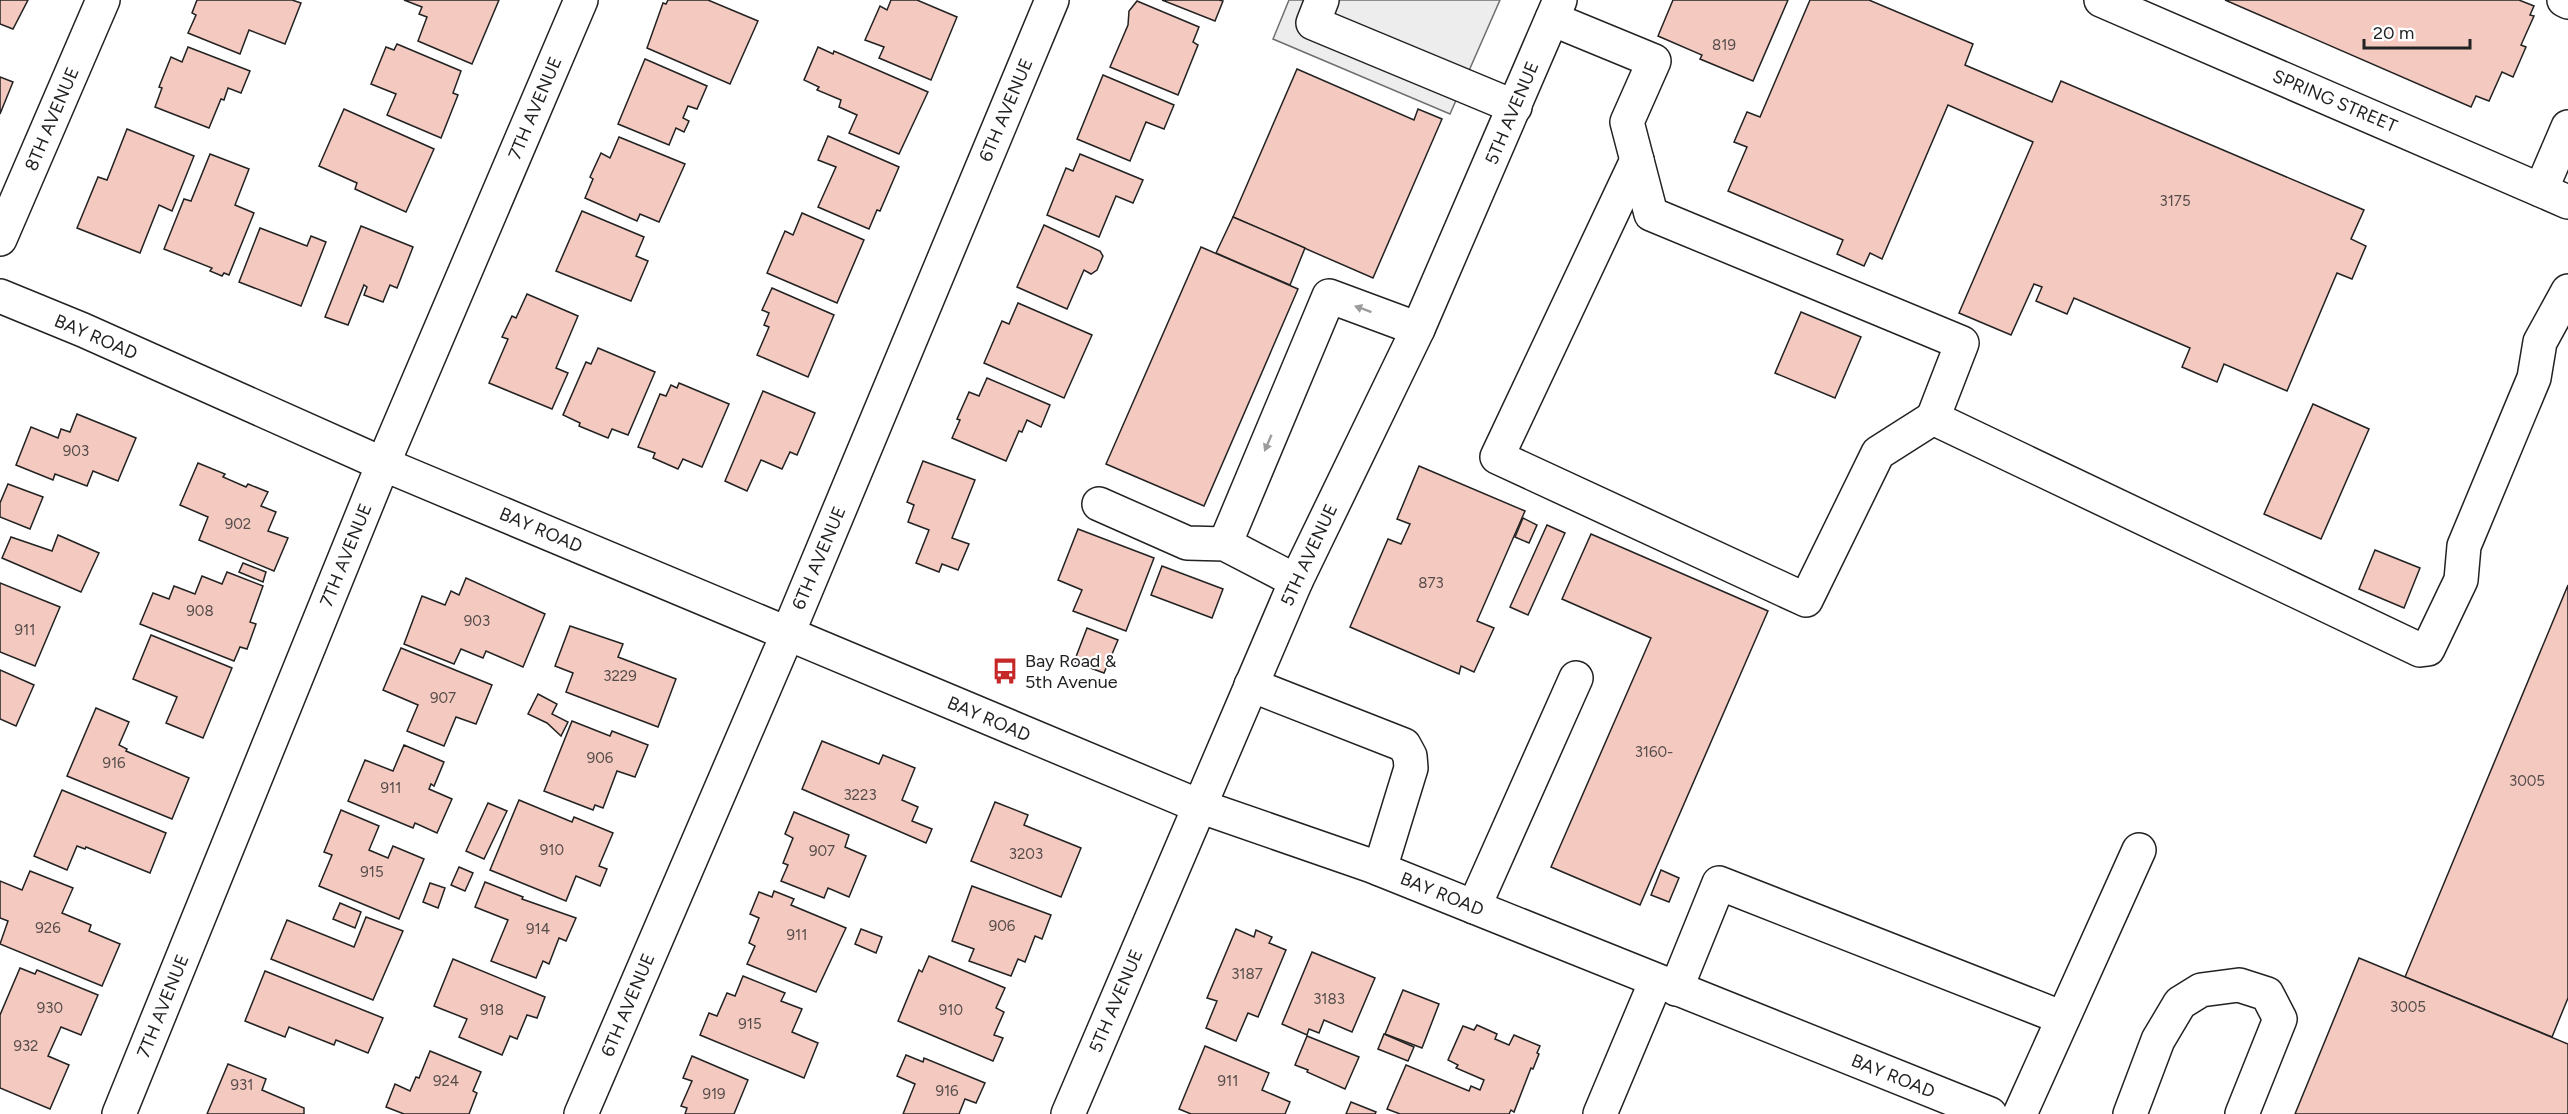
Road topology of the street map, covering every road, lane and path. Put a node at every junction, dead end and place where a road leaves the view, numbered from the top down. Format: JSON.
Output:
{"nodes":[{"id":1,"x":103,"y":0,"type":"edge"},
{"id":2,"x":581,"y":0,"type":"edge"},
{"id":3,"x":1052,"y":0,"type":"edge"},
{"id":4,"x":1322,"y":0,"type":"edge"},
{"id":5,"x":2101,"y":0,"type":"edge"},
{"id":6,"x":1558,"y":5,"type":"edge"},
{"id":7,"x":1515,"y":107,"type":"junction"},
{"id":8,"x":2568,"y":127,"type":"edge"},
{"id":9,"x":1637,"y":160,"type":"junction"},
{"id":10,"x":2554,"y":196,"type":"edge"},
{"id":11,"x":0,"y":239,"type":"edge"},
{"id":12,"x":2568,"y":291,"type":"edge"},
{"id":13,"x":0,"y":296,"type":"edge"},
{"id":14,"x":1418,"y":329,"type":"junction"},
{"id":15,"x":1932,"y":418,"type":"junction"},
{"id":16,"x":383,"y":464,"type":"junction"},
{"id":17,"x":1099,"y":504,"type":"dead end"},
{"id":18,"x":1226,"y":544,"type":"junction"},
{"id":19,"x":1296,"y":581,"type":"junction"},
{"id":20,"x":788,"y":633,"type":"junction"},
{"id":21,"x":1575,"y":678,"type":"dead end"},
{"id":22,"x":1251,"y":685,"type":"junction"},
{"id":23,"x":1199,"y":807,"type":"junction"},
{"id":24,"x":2139,"y":850,"type":"dead end"},
{"id":25,"x":1380,"y":869,"type":"junction"},
{"id":26,"x":1474,"y":907,"type":"junction"},
{"id":27,"x":1666,"y":985,"type":"junction"},
{"id":28,"x":2063,"y":1018,"type":"junction"},
{"id":29,"x":119,"y":1114,"type":"edge"},
{"id":30,"x":581,"y":1114,"type":"edge"},
{"id":31,"x":1068,"y":1114,"type":"edge"},
{"id":32,"x":1600,"y":1114,"type":"edge"},
{"id":33,"x":1990,"y":1114,"type":"edge"},
{"id":34,"x":2020,"y":1114,"type":"edge"},
{"id":35,"x":2130,"y":1114,"type":"edge"},
{"id":36,"x":2242,"y":1114,"type":"edge"}],
"edges":[{"from":1,"to":11,"type":"street","name":"8TH AVENUE"},
{"from":2,"to":16,"type":"street","name":"7TH AVENUE"},
{"from":3,"to":20,"type":"street","name":"6TH AVENUE"},
{"from":4,"to":7,"type":"street"},
{"from":5,"to":10,"type":"street","name":"SPRING STREET"},
{"from":6,"to":7,"type":"street","name":"5TH AVENUE"},
{"from":6,"to":9,"type":"street"},
{"from":7,"to":14,"type":"street","name":"5TH AVENUE"},
{"from":8,"to":10,"type":"street"},
{"from":9,"to":15,"type":"street"},
{"from":9,"to":15,"type":"street"},
{"from":12,"to":15,"type":"street"},
{"from":13,"to":16,"type":"street","name":"BAY ROAD"},
{"from":14,"to":18,"type":"street","one_way":true},
{"from":14,"to":19,"type":"street","name":"5TH AVENUE"},
{"from":16,"to":20,"type":"street","name":"BAY ROAD"},
{"from":16,"to":29,"type":"street","name":"7TH AVENUE"},
{"from":17,"to":18,"type":"street"},
{"from":18,"to":19,"type":"street"},
{"from":19,"to":22,"type":"street","name":"5TH AVENUE"},
{"from":20,"to":23,"type":"street","name":"BAY ROAD"},
{"from":20,"to":30,"type":"street","name":"6TH AVENUE"},
{"from":21,"to":26,"type":"street"},
{"from":22,"to":23,"type":"street","name":"5TH AVENUE"},
{"from":22,"to":25,"type":"street"},
{"from":23,"to":25,"type":"street","name":"BAY ROAD"},
{"from":23,"to":31,"type":"street","name":"5TH AVENUE"},
{"from":24,"to":28,"type":"street"},
{"from":25,"to":26,"type":"street","name":"BAY ROAD"},
{"from":26,"to":27,"type":"street","name":"BAY ROAD"},
{"from":27,"to":28,"type":"street"},
{"from":27,"to":32,"type":"street"},
{"from":27,"to":33,"type":"street","name":"BAY ROAD"},
{"from":28,"to":34,"type":"street"},
{"from":35,"to":36,"type":"street"}]}
